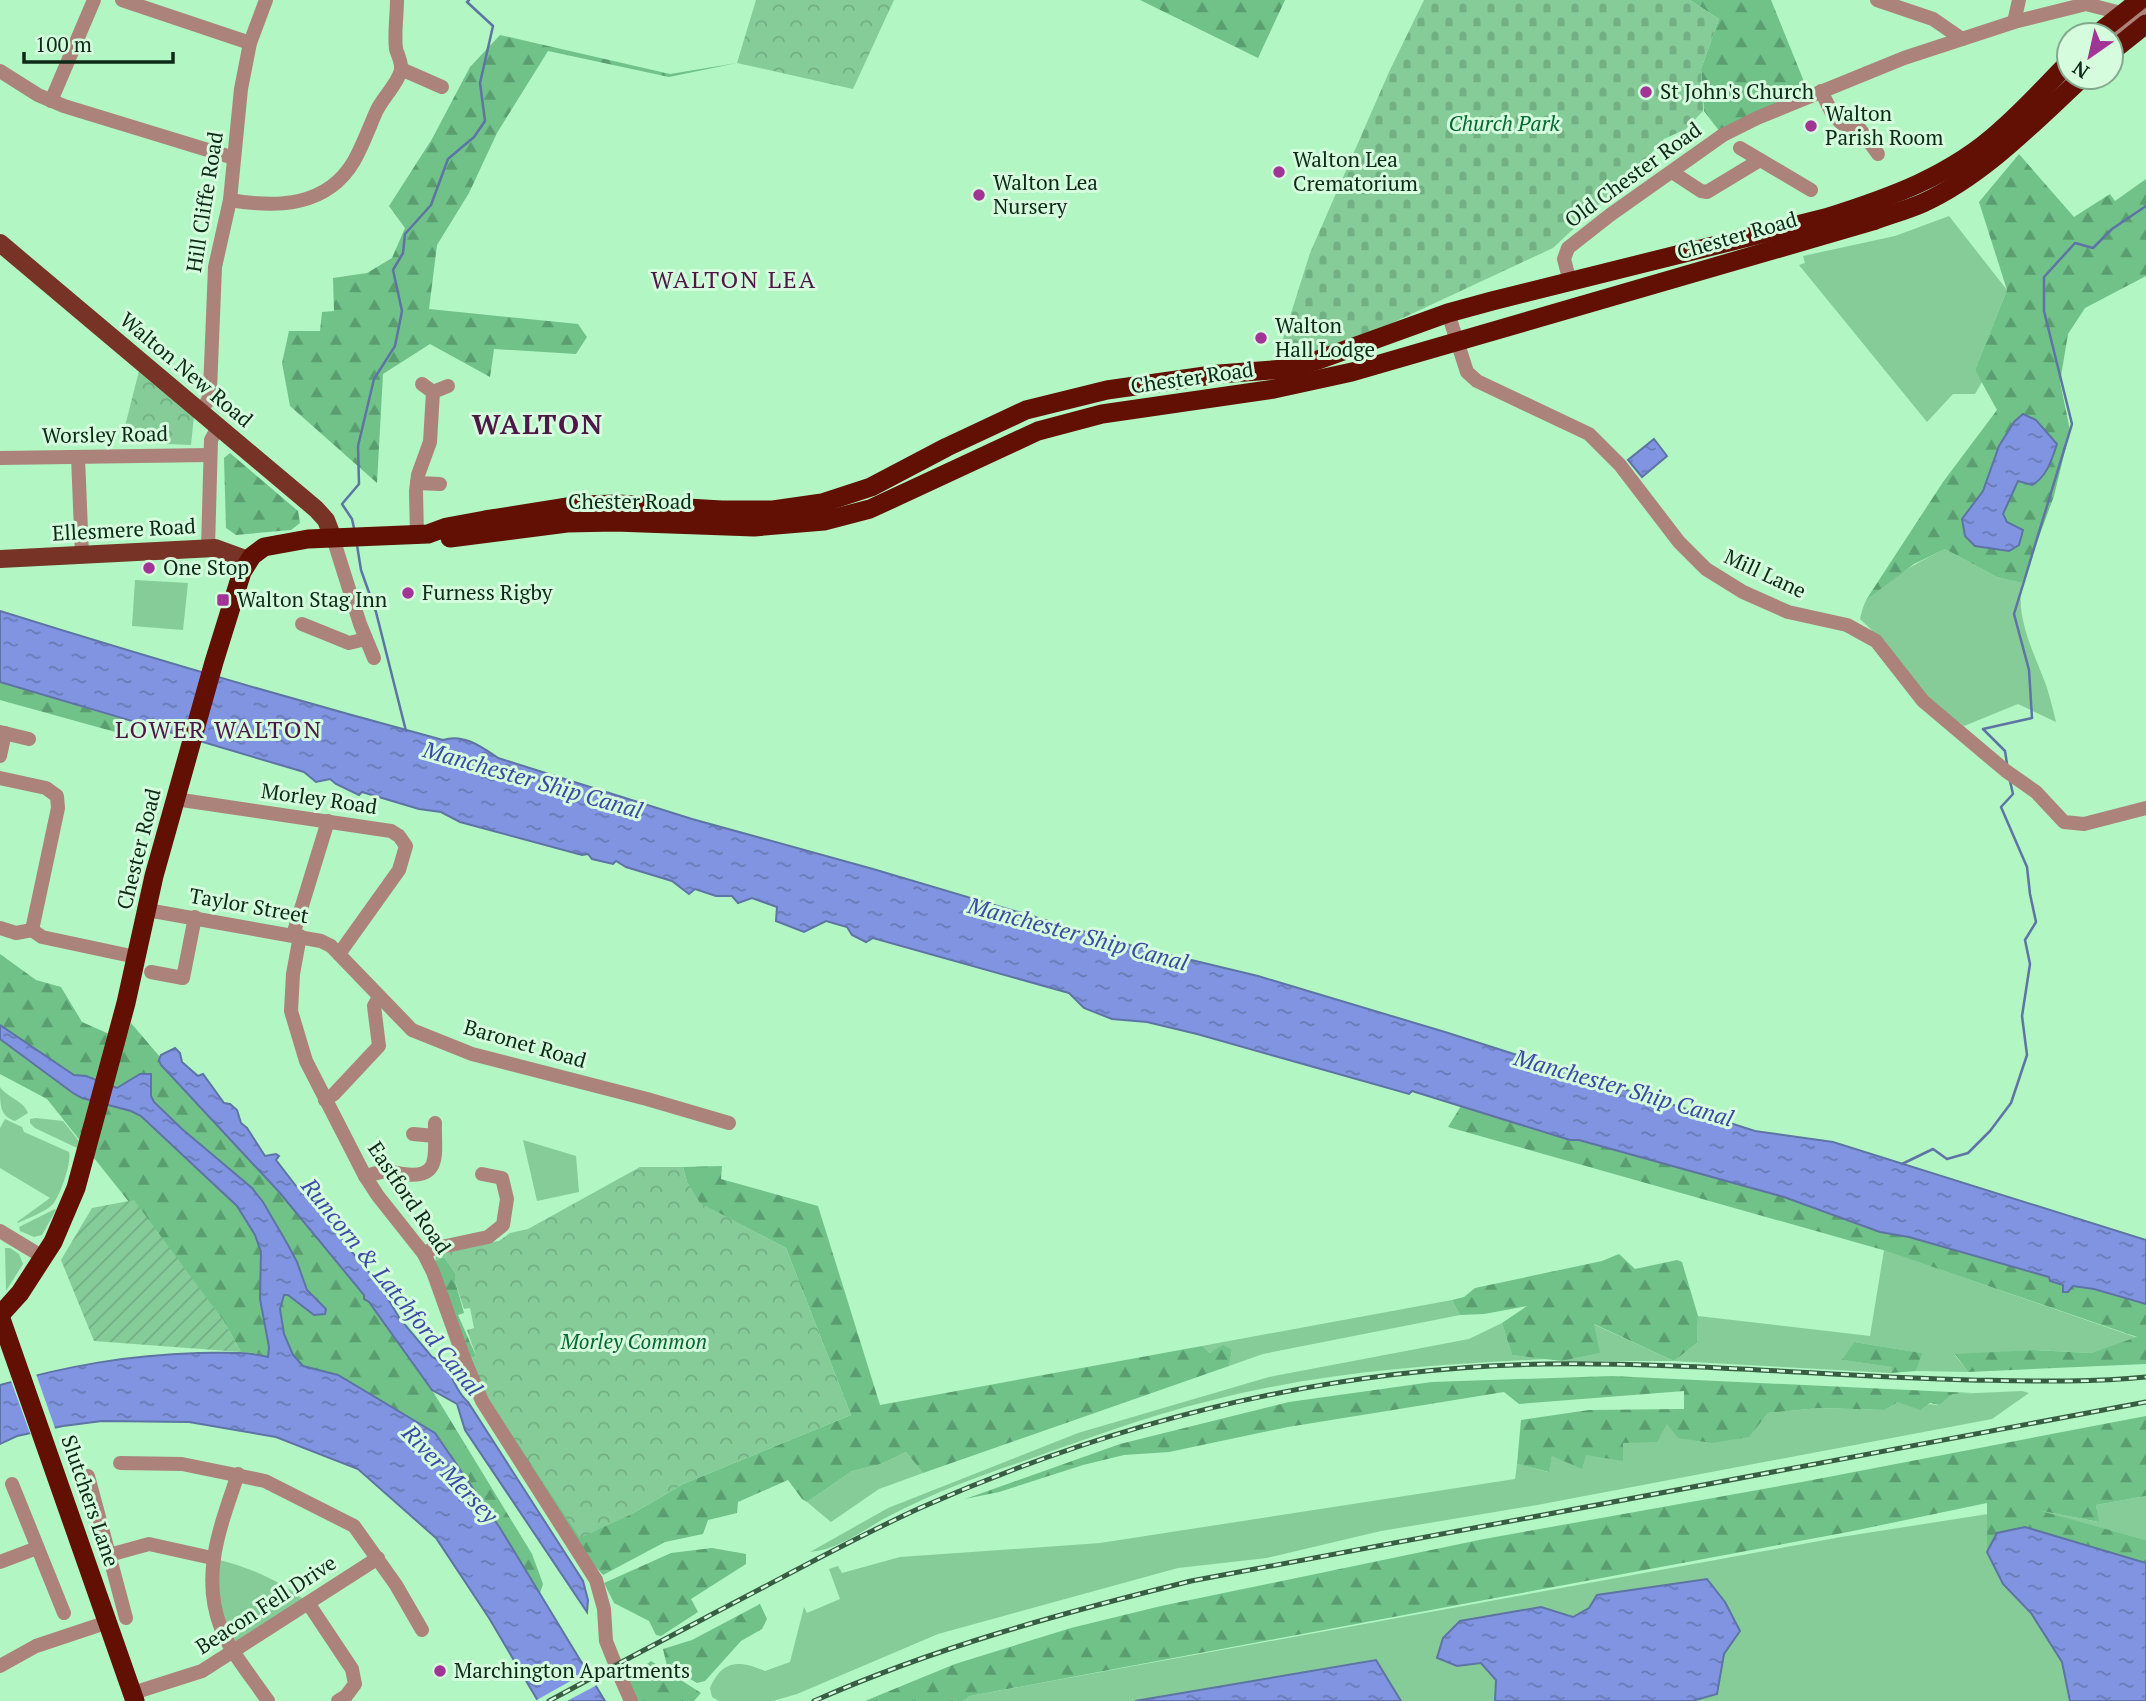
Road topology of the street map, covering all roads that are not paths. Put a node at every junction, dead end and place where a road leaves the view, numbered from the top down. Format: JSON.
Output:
{"nodes":[{"id":1,"x":93,"y":0,"type":"edge"},
{"id":2,"x":122,"y":0,"type":"edge"},
{"id":3,"x":267,"y":0,"type":"edge"},
{"id":4,"x":397,"y":0,"type":"edge"},
{"id":5,"x":1877,"y":0,"type":"edge"},
{"id":6,"x":2019,"y":0,"type":"edge"},
{"id":7,"x":2140,"y":0,"type":"edge"},
{"id":8,"x":2146,"y":13,"type":"edge"},
{"id":9,"x":1933,"y":19,"type":"junction"},
{"id":10,"x":2104,"y":21,"type":"edge"},
{"id":11,"x":2112,"y":21,"type":"edge"},
{"id":12,"x":2014,"y":22,"type":"junction"},
{"id":13,"x":2146,"y":24,"type":"edge"},
{"id":14,"x":2125,"y":25,"type":"edge"},
{"id":15,"x":1962,"y":39,"type":"junction"},
{"id":16,"x":2125,"y":40,"type":"edge"},
{"id":17,"x":250,"y":43,"type":"junction"},
{"id":18,"x":1936,"y":48,"type":"junction"},
{"id":19,"x":401,"y":69,"type":"junction"},
{"id":20,"x":0,"y":71,"type":"edge"},
{"id":21,"x":2055,"y":76,"type":"edge"},
{"id":22,"x":442,"y":87,"type":"dead end"},
{"id":23,"x":1821,"y":91,"type":"junction"},
{"id":24,"x":2067,"y":91,"type":"edge"},
{"id":25,"x":51,"y":102,"type":"junction"},
{"id":26,"x":1740,"y":148,"type":"dead end"},
{"id":27,"x":1878,"y":155,"type":"dead end"},
{"id":28,"x":234,"y":158,"type":"junction"},
{"id":29,"x":1760,"y":160,"type":"junction"},
{"id":30,"x":1672,"y":172,"type":"junction"},
{"id":31,"x":1811,"y":190,"type":"dead end"},
{"id":32,"x":230,"y":200,"type":"junction"},
{"id":33,"x":0,"y":243,"type":"edge"},
{"id":34,"x":1570,"y":282,"type":"junction"},
{"id":35,"x":1448,"y":313,"type":"junction"},
{"id":36,"x":1457,"y":342,"type":"junction"},
{"id":37,"x":448,"y":386,"type":"dead end"},
{"id":38,"x":201,"y":412,"type":"junction"},
{"id":39,"x":218,"y":426,"type":"junction"},
{"id":40,"x":210,"y":454,"type":"junction"},
{"id":41,"x":78,"y":457,"type":"junction"},
{"id":42,"x":0,"y":458,"type":"edge"},
{"id":43,"x":417,"y":483,"type":"junction"},
{"id":44,"x":440,"y":484,"type":"dead end"},
{"id":45,"x":423,"y":535,"type":"junction"},
{"id":46,"x":337,"y":538,"type":"junction"},
{"id":47,"x":208,"y":548,"type":"junction"},
{"id":48,"x":82,"y":555,"type":"junction"},
{"id":49,"x":0,"y":559,"type":"edge"},
{"id":50,"x":248,"y":560,"type":"junction"},
{"id":51,"x":302,"y":624,"type":"dead end"},
{"id":52,"x":366,"y":639,"type":"junction"},
{"id":53,"x":374,"y":658,"type":"dead end"},
{"id":54,"x":2,"y":732,"type":"edge"},
{"id":55,"x":29,"y":739,"type":"dead end"},
{"id":56,"x":0,"y":756,"type":"edge"},
{"id":57,"x":0,"y":778,"type":"edge"},
{"id":58,"x":177,"y":792,"type":"junction"},
{"id":59,"x":2146,"y":808,"type":"edge"},
{"id":60,"x":328,"y":821,"type":"junction"},
{"id":61,"x":147,"y":910,"type":"junction"},
{"id":62,"x":195,"y":917,"type":"junction"},
{"id":63,"x":0,"y":928,"type":"edge"},
{"id":64,"x":32,"y":930,"type":"junction"},
{"id":65,"x":297,"y":935,"type":"junction"},
{"id":66,"x":339,"y":954,"type":"junction"},
{"id":67,"x":136,"y":957,"type":"junction"},
{"id":68,"x":151,"y":972,"type":"dead end"},
{"id":69,"x":379,"y":997,"type":"junction"},
{"id":70,"x":325,"y":1100,"type":"junction"},
{"id":71,"x":729,"y":1123,"type":"dead end"},
{"id":72,"x":412,"y":1134,"type":"dead end"},
{"id":73,"x":482,"y":1174,"type":"dead end"},
{"id":74,"x":365,"y":1176,"type":"junction"},
{"id":75,"x":0,"y":1231,"type":"edge"},
{"id":76,"x":424,"y":1254,"type":"junction"},
{"id":77,"x":44,"y":1257,"type":"junction"},
{"id":78,"x":0,"y":1316,"type":"edge"},
{"id":79,"x":120,"y":1464,"type":"dead end"},
{"id":80,"x":237,"y":1474,"type":"junction"},
{"id":81,"x":88,"y":1476,"type":"dead end"},
{"id":82,"x":12,"y":1484,"type":"dead end"},
{"id":83,"x":37,"y":1548,"type":"junction"},
{"id":84,"x":109,"y":1555,"type":"junction"},
{"id":85,"x":212,"y":1558,"type":"junction"},
{"id":86,"x":378,"y":1558,"type":"junction"},
{"id":87,"x":0,"y":1562,"type":"edge"},
{"id":88,"x":308,"y":1603,"type":"junction"},
{"id":89,"x":64,"y":1613,"type":"dead end"},
{"id":90,"x":117,"y":1620,"type":"junction"},
{"id":91,"x":422,"y":1630,"type":"dead end"},
{"id":92,"x":234,"y":1650,"type":"junction"},
{"id":93,"x":0,"y":1666,"type":"edge"},
{"id":94,"x":134,"y":1697,"type":"edge"},
{"id":95,"x":268,"y":1701,"type":"edge"},
{"id":96,"x":338,"y":1701,"type":"edge"},
{"id":97,"x":631,"y":1701,"type":"edge"}],
"edges":[{"from":1,"to":25,"type":"street"},
{"from":2,"to":17,"type":"street"},
{"from":3,"to":17,"type":"street","name":"Hill Cliffe Road"},
{"from":4,"to":19,"type":"street"},
{"from":5,"to":9,"type":"street"},
{"from":6,"to":12,"type":"street"},
{"from":7,"to":11,"type":"highway"},
{"from":8,"to":14,"type":"street"},
{"from":9,"to":15,"type":"street"},
{"from":9,"to":18,"type":"street"},
{"from":10,"to":12,"type":"street","name":"Old Chester Road"},
{"from":12,"to":15,"type":"street","name":"Old Chester Road"},
{"from":13,"to":16,"type":"highway"},
{"from":15,"to":18,"type":"street","name":"Old Chester Road"},
{"from":17,"to":28,"type":"street","name":"Hill Cliffe Road"},
{"from":18,"to":23,"type":"street","name":"Old Chester Road"},
{"from":19,"to":22,"type":"street"},
{"from":19,"to":32,"type":"street"},
{"from":20,"to":25,"type":"street"},
{"from":21,"to":34,"type":"highway","name":"Chester Road"},
{"from":23,"to":27,"type":"street"},
{"from":23,"to":30,"type":"street","name":"Old Chester Road"},
{"from":24,"to":36,"type":"highway","name":"Chester Road"},
{"from":25,"to":28,"type":"street"},
{"from":26,"to":29,"type":"street"},
{"from":28,"to":32,"type":"street","name":"Hill Cliffe Road"},
{"from":29,"to":30,"type":"street"},
{"from":29,"to":31,"type":"street"},
{"from":30,"to":34,"type":"street","name":"Old Chester Road"},
{"from":32,"to":38,"type":"street","name":"Hill Cliffe Road"},
{"from":33,"to":38,"type":"main road","name":"Walton New Road"},
{"from":34,"to":35,"type":"highway","name":"Chester Road"},
{"from":35,"to":36,"type":"street","name":"Mill Lane"},
{"from":35,"to":45,"type":"highway","name":"Chester Road"},
{"from":36,"to":45,"type":"highway","name":"Chester Road"},
{"from":36,"to":59,"type":"street","name":"Mill Lane"},
{"from":37,"to":43,"type":"street"},
{"from":38,"to":39,"type":"main road","name":"Walton New Road"},
{"from":39,"to":40,"type":"street"},
{"from":39,"to":46,"type":"main road","name":"Walton New Road"},
{"from":40,"to":41,"type":"street","name":"Worsley Road"},
{"from":40,"to":47,"type":"street"},
{"from":41,"to":42,"type":"street","name":"Worsley Road"},
{"from":41,"to":48,"type":"street"},
{"from":43,"to":44,"type":"street"},
{"from":43,"to":45,"type":"street"},
{"from":45,"to":46,"type":"highway","name":"Chester Road"},
{"from":46,"to":50,"type":"highway","name":"Chester Road"},
{"from":46,"to":52,"type":"street"},
{"from":47,"to":48,"type":"main road","name":"Ellesmere Road"},
{"from":47,"to":50,"type":"main road","name":"Ellesmere Road"},
{"from":48,"to":49,"type":"main road","name":"Ellesmere Road"},
{"from":50,"to":58,"type":"highway","name":"Chester Road"},
{"from":51,"to":52,"type":"street"},
{"from":52,"to":53,"type":"street"},
{"from":54,"to":55,"type":"street"},
{"from":54,"to":56,"type":"street"},
{"from":57,"to":64,"type":"street"},
{"from":58,"to":60,"type":"street","name":"Morley Road"},
{"from":58,"to":61,"type":"highway","name":"Chester Road"},
{"from":60,"to":65,"type":"street","name":"Eastford Road"},
{"from":60,"to":66,"type":"street","name":"Morley Road"},
{"from":61,"to":62,"type":"street","name":"Taylor Street"},
{"from":61,"to":67,"type":"highway","name":"Chester Road"},
{"from":62,"to":65,"type":"street","name":"Taylor Street"},
{"from":62,"to":68,"type":"street"},
{"from":63,"to":64,"type":"street"},
{"from":64,"to":67,"type":"street"},
{"from":65,"to":66,"type":"street","name":"Taylor Street"},
{"from":65,"to":70,"type":"street","name":"Eastford Road"},
{"from":66,"to":69,"type":"street","name":"Baronet Road"},
{"from":67,"to":77,"type":"highway","name":"Chester Road"},
{"from":69,"to":70,"type":"street"},
{"from":69,"to":71,"type":"street","name":"Baronet Road"},
{"from":70,"to":74,"type":"street","name":"Eastford Road"},
{"from":72,"to":74,"type":"street"},
{"from":73,"to":76,"type":"street"},
{"from":74,"to":76,"type":"street","name":"Eastford Road"},
{"from":75,"to":77,"type":"street"},
{"from":76,"to":97,"type":"street","name":"Eastford Road"},
{"from":77,"to":78,"type":"highway","name":"Chester Road"},
{"from":78,"to":90,"type":"highway","name":"Slutchers Lane"},
{"from":79,"to":80,"type":"street"},
{"from":80,"to":85,"type":"street"},
{"from":80,"to":86,"type":"street"},
{"from":81,"to":84,"type":"street"},
{"from":82,"to":83,"type":"street"},
{"from":83,"to":87,"type":"street"},
{"from":83,"to":89,"type":"street"},
{"from":84,"to":85,"type":"street"},
{"from":84,"to":90,"type":"street"},
{"from":85,"to":92,"type":"street"},
{"from":86,"to":88,"type":"street","name":"Beacon Fell Drive"},
{"from":86,"to":91,"type":"street"},
{"from":88,"to":92,"type":"street","name":"Beacon Fell Drive"},
{"from":88,"to":96,"type":"street"},
{"from":90,"to":93,"type":"street"},
{"from":90,"to":94,"type":"highway","name":"Slutchers Lane"},
{"from":92,"to":94,"type":"street","name":"Beacon Fell Drive"},
{"from":92,"to":95,"type":"street"}]}
